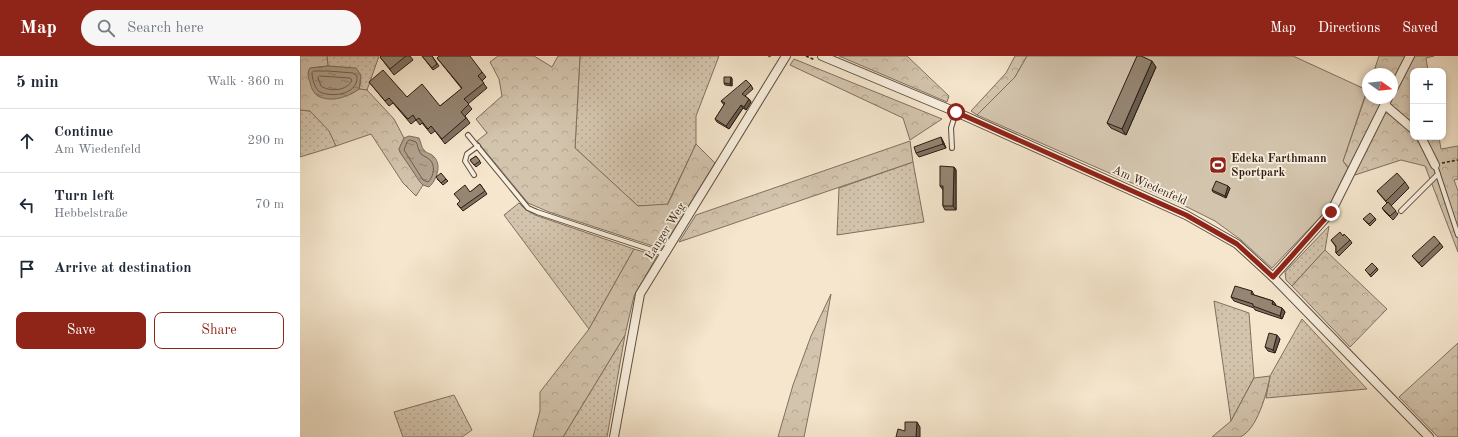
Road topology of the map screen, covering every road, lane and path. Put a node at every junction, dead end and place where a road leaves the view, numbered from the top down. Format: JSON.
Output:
{"nodes":[{"id":1,"x":786,"y":56,"type":"edge"},
{"id":2,"x":806,"y":56,"type":"edge"},
{"id":3,"x":1410,"y":56,"type":"edge"},
{"id":4,"x":821,"y":59,"type":"edge"},
{"id":5,"x":1398,"y":79,"type":"edge"},
{"id":6,"x":1385,"y":104,"type":"edge"},
{"id":7,"x":1388,"y":104,"type":"edge"},
{"id":8,"x":956,"y":112,"type":"junction"},
{"id":9,"x":1410,"y":126,"type":"edge"},
{"id":10,"x":468,"y":135,"type":"dead end"},
{"id":11,"x":1422,"y":140,"type":"edge"},
{"id":12,"x":478,"y":146,"type":"junction"},
{"id":13,"x":952,"y":148,"type":"dead end"},
{"id":14,"x":1458,"y":160,"type":"edge"},
{"id":15,"x":1435,"y":165,"type":"junction"},
{"id":16,"x":1438,"y":174,"type":"junction"},
{"id":17,"x":474,"y":176,"type":"dead end"},
{"id":18,"x":1400,"y":210,"type":"dead end"},
{"id":19,"x":1458,"y":235,"type":"edge"},
{"id":20,"x":664,"y":254,"type":"junction"},
{"id":21,"x":1272,"y":279,"type":"junction"},
{"id":22,"x":614,"y":437,"type":"edge"},
{"id":23,"x":1429,"y":437,"type":"edge"}],
"edges":[{"from":1,"to":20,"type":"street","name":"Langer Weg"},
{"from":2,"to":4,"type":"path"},
{"from":3,"to":5,"type":"street"},
{"from":4,"to":8,"type":"street","name":"Am Wiedenfeld"},
{"from":6,"to":21,"type":"street"},
{"from":7,"to":9,"type":"street"},
{"from":8,"to":13,"type":"lane"},
{"from":8,"to":21,"type":"street","name":"Am Wiedenfeld"},
{"from":10,"to":12,"type":"lane"},
{"from":11,"to":15,"type":"street"},
{"from":12,"to":17,"type":"lane"},
{"from":12,"to":20,"type":"lane"},
{"from":14,"to":15,"type":"path"},
{"from":15,"to":16,"type":"lane"},
{"from":16,"to":18,"type":"lane"},
{"from":16,"to":19,"type":"lane"},
{"from":20,"to":22,"type":"street","name":"Langer Weg"},
{"from":21,"to":23,"type":"street","name":"Am Wiedenfeld"}]}
